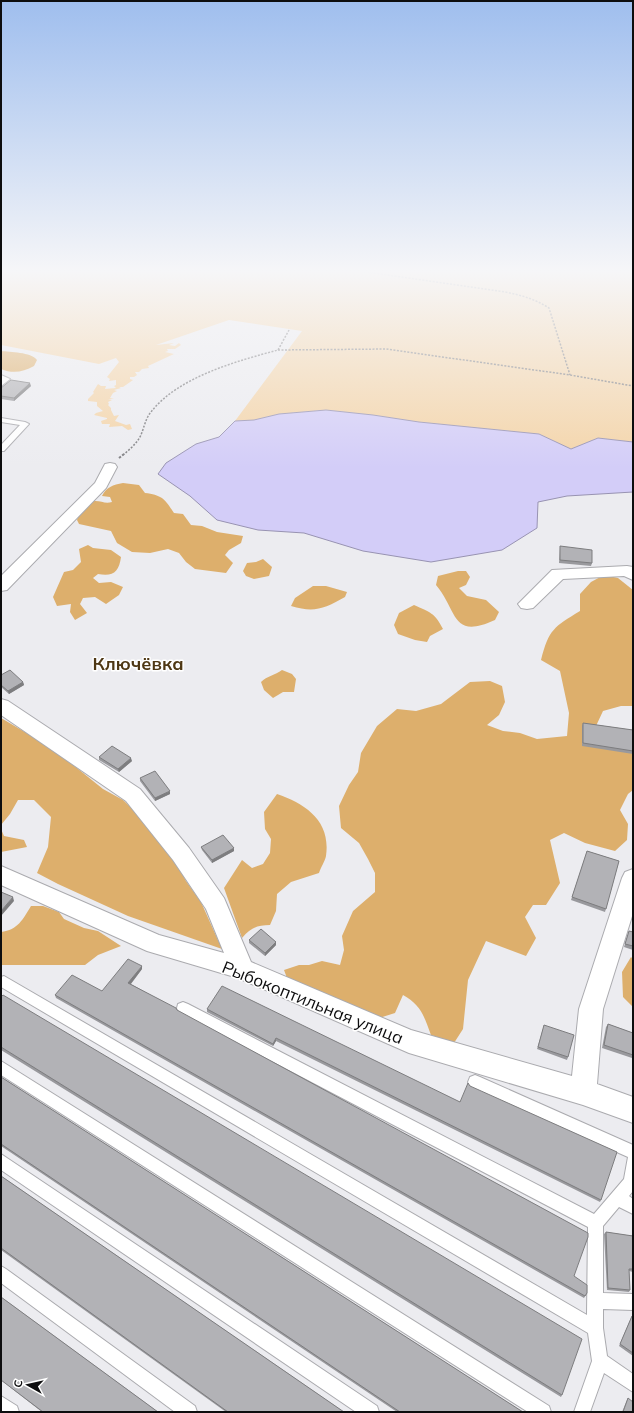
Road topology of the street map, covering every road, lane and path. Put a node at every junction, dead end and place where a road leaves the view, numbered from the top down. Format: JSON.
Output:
{"nodes":[{"id":1,"x":286,"y":336,"type":"edge"},
{"id":2,"x":558,"y":336,"type":"edge"},
{"id":3,"x":278,"y":350,"type":"junction"},
{"id":4,"x":570,"y":375,"type":"junction"},
{"id":5,"x":1,"y":377,"type":"edge"},
{"id":6,"x":1,"y":384,"type":"edge"},
{"id":7,"x":633,"y":386,"type":"edge"},
{"id":8,"x":1,"y":420,"type":"edge"},
{"id":9,"x":1,"y":449,"type":"edge"},
{"id":10,"x":110,"y":467,"type":"joint"},
{"id":11,"x":633,"y":575,"type":"edge"},
{"id":12,"x":1,"y":586,"type":"edge"},
{"id":13,"x":527,"y":604,"type":"dead end"},
{"id":14,"x":1,"y":706,"type":"edge"},
{"id":15,"x":1,"y":875,"type":"edge"},
{"id":16,"x":633,"y":878,"type":"edge"},
{"id":17,"x":242,"y":969,"type":"junction"},
{"id":18,"x":4,"y":982,"type":"dead end"},
{"id":19,"x":183,"y":1008,"type":"dead end"},
{"id":20,"x":1,"y":1067,"type":"edge"},
{"id":21,"x":475,"y":1082,"type":"dead end"},
{"id":22,"x":583,"y":1092,"type":"junction"},
{"id":23,"x":633,"y":1110,"type":"edge"},
{"id":24,"x":633,"y":1152,"type":"edge"},
{"id":25,"x":1,"y":1161,"type":"edge"},
{"id":26,"x":633,"y":1162,"type":"edge"},
{"id":27,"x":618,"y":1198,"type":"junction"},
{"id":28,"x":633,"y":1207,"type":"edge"},
{"id":29,"x":596,"y":1224,"type":"junction"},
{"id":30,"x":1,"y":1274,"type":"edge"},
{"id":31,"x":595,"y":1300,"type":"junction"},
{"id":32,"x":633,"y":1302,"type":"edge"},
{"id":33,"x":595,"y":1328,"type":"junction"},
{"id":34,"x":600,"y":1361,"type":"junction"},
{"id":35,"x":633,"y":1384,"type":"edge"},
{"id":36,"x":1,"y":1404,"type":"edge"},
{"id":37,"x":11,"y":1412,"type":"edge"},
{"id":38,"x":189,"y":1412,"type":"edge"},
{"id":39,"x":371,"y":1412,"type":"edge"},
{"id":40,"x":543,"y":1412,"type":"edge"},
{"id":41,"x":582,"y":1412,"type":"edge"}],
"edges":[{"from":1,"to":3,"type":"path"},
{"from":2,"to":4,"type":"path"},
{"from":3,"to":4,"type":"path"},
{"from":3,"to":10,"type":"path"},
{"from":4,"to":7,"type":"path"},
{"from":5,"to":6,"type":"lane"},
{"from":8,"to":9,"type":"lane"},
{"from":10,"to":12,"type":"street"},
{"from":11,"to":13,"type":"street"},
{"from":14,"to":17,"type":"street"},
{"from":15,"to":17,"type":"street","name":"Рыбокоптильная улица"},
{"from":16,"to":22,"type":"street"},
{"from":17,"to":22,"type":"street","name":"Рыбокоптильная улица"},
{"from":18,"to":33,"type":"lane"},
{"from":19,"to":29,"type":"lane"},
{"from":20,"to":40,"type":"lane"},
{"from":21,"to":24,"type":"lane"},
{"from":22,"to":23,"type":"street","name":"Рыбокоптильная улица"},
{"from":25,"to":39,"type":"lane"},
{"from":26,"to":27,"type":"lane"},
{"from":27,"to":28,"type":"lane"},
{"from":27,"to":29,"type":"lane"},
{"from":29,"to":31,"type":"lane"},
{"from":30,"to":38,"type":"lane"},
{"from":31,"to":32,"type":"lane"},
{"from":31,"to":33,"type":"lane"},
{"from":33,"to":34,"type":"lane"},
{"from":34,"to":35,"type":"lane"},
{"from":34,"to":41,"type":"lane"},
{"from":36,"to":37,"type":"lane"}]}
